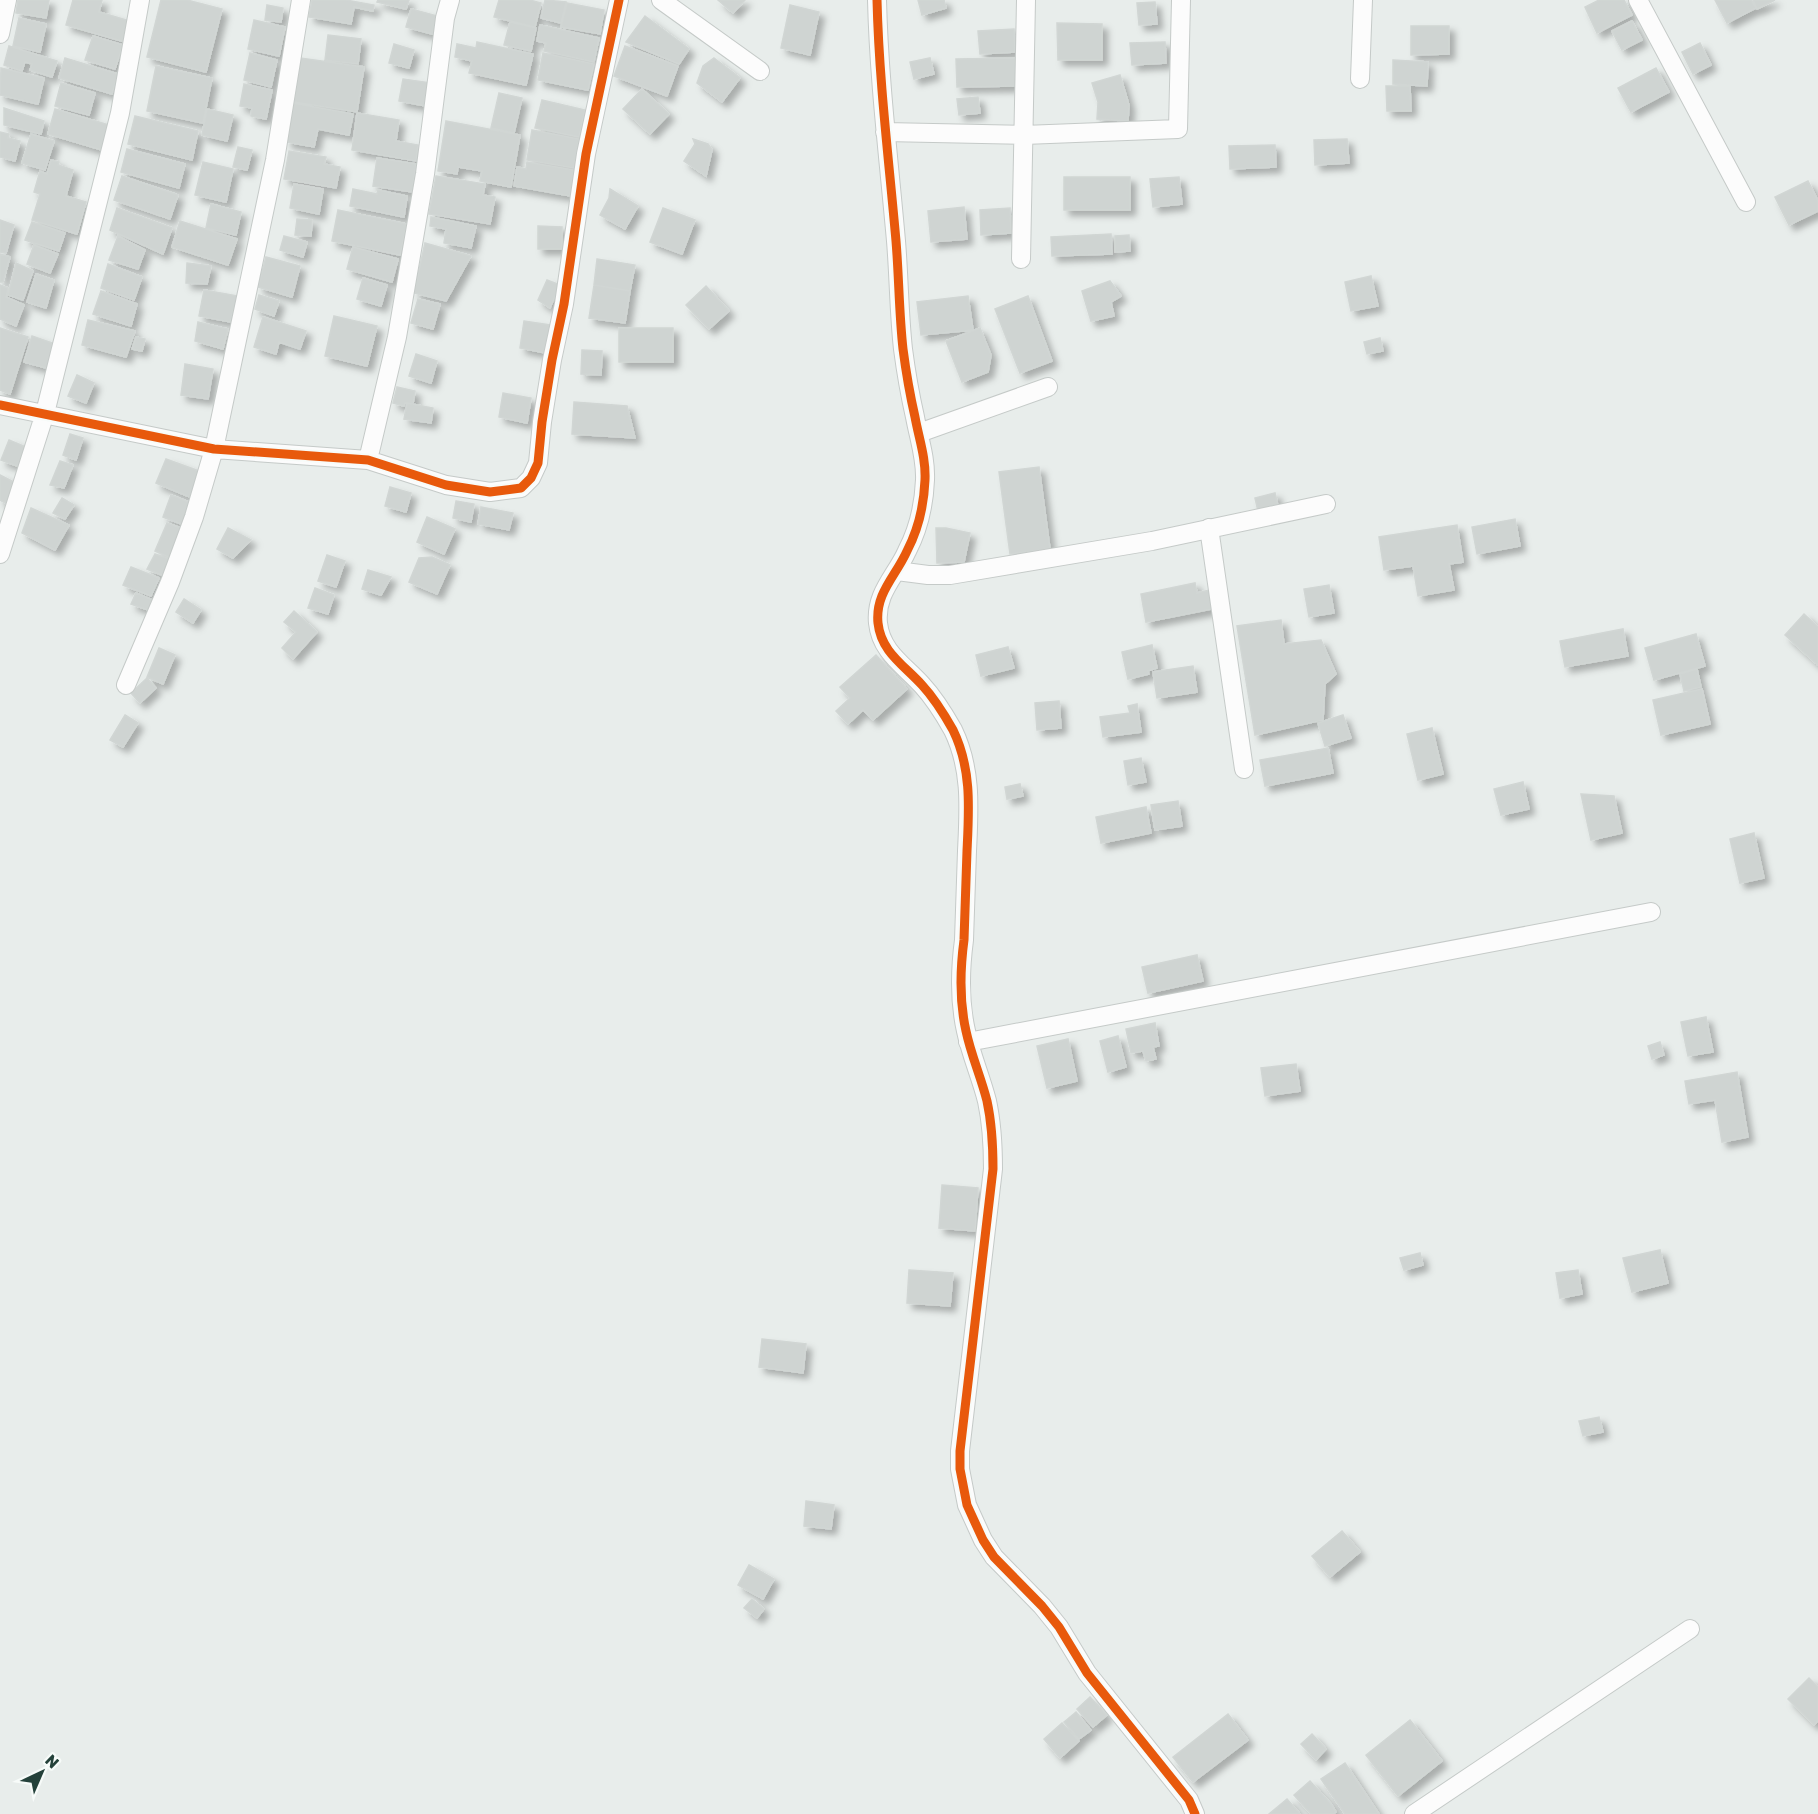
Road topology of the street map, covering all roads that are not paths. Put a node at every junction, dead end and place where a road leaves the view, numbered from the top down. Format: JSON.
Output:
{"nodes":[{"id":1,"x":8,"y":0,"type":"edge"},
{"id":2,"x":140,"y":0,"type":"edge"},
{"id":3,"x":301,"y":0,"type":"edge"},
{"id":4,"x":450,"y":0,"type":"edge"},
{"id":5,"x":619,"y":0,"type":"edge"},
{"id":6,"x":661,"y":0,"type":"edge"},
{"id":7,"x":878,"y":0,"type":"edge"},
{"id":8,"x":1026,"y":0,"type":"edge"},
{"id":9,"x":1181,"y":0,"type":"edge"},
{"id":10,"x":1363,"y":0,"type":"edge"},
{"id":11,"x":1638,"y":0,"type":"edge"},
{"id":12,"x":0,"y":34,"type":"edge"},
{"id":13,"x":760,"y":71,"type":"dead end"},
{"id":14,"x":1360,"y":78,"type":"dead end"},
{"id":15,"x":885,"y":132,"type":"junction"},
{"id":16,"x":1024,"y":135,"type":"junction"},
{"id":17,"x":1746,"y":202,"type":"dead end"},
{"id":18,"x":1022,"y":259,"type":"dead end"},
{"id":19,"x":1048,"y":387,"type":"dead end"},
{"id":20,"x":0,"y":405,"type":"edge"},
{"id":21,"x":45,"y":413,"type":"junction"},
{"id":22,"x":919,"y":433,"type":"junction"},
{"id":23,"x":214,"y":448,"type":"junction"},
{"id":24,"x":368,"y":460,"type":"junction"},
{"id":25,"x":1326,"y":504,"type":"dead end"},
{"id":26,"x":1209,"y":528,"type":"junction"},
{"id":27,"x":0,"y":554,"type":"edge"},
{"id":28,"x":897,"y":571,"type":"junction"},
{"id":29,"x":126,"y":685,"type":"dead end"},
{"id":30,"x":1244,"y":769,"type":"dead end"},
{"id":31,"x":1651,"y":912,"type":"dead end"},
{"id":32,"x":968,"y":1042,"type":"junction"},
{"id":33,"x":1690,"y":1629,"type":"dead end"},
{"id":34,"x":1196,"y":1814,"type":"edge"},
{"id":35,"x":1414,"y":1814,"type":"edge"}],
"edges":[{"from":1,"to":12,"type":"street"},
{"from":2,"to":21,"type":"street"},
{"from":3,"to":23,"type":"street"},
{"from":4,"to":24,"type":"street"},
{"from":5,"to":24,"type":"street"},
{"from":6,"to":13,"type":"street"},
{"from":7,"to":15,"type":"street"},
{"from":8,"to":16,"type":"street"},
{"from":9,"to":16,"type":"street"},
{"from":10,"to":14,"type":"street"},
{"from":11,"to":17,"type":"street"},
{"from":15,"to":16,"type":"street"},
{"from":15,"to":22,"type":"street"},
{"from":16,"to":18,"type":"street"},
{"from":19,"to":22,"type":"street"},
{"from":20,"to":21,"type":"street"},
{"from":21,"to":23,"type":"street"},
{"from":21,"to":27,"type":"street"},
{"from":22,"to":28,"type":"street"},
{"from":23,"to":24,"type":"street"},
{"from":23,"to":29,"type":"street"},
{"from":25,"to":26,"type":"street"},
{"from":26,"to":28,"type":"street"},
{"from":26,"to":30,"type":"street"},
{"from":28,"to":32,"type":"street"},
{"from":31,"to":32,"type":"street"},
{"from":32,"to":34,"type":"street"},
{"from":33,"to":35,"type":"street"}]}
